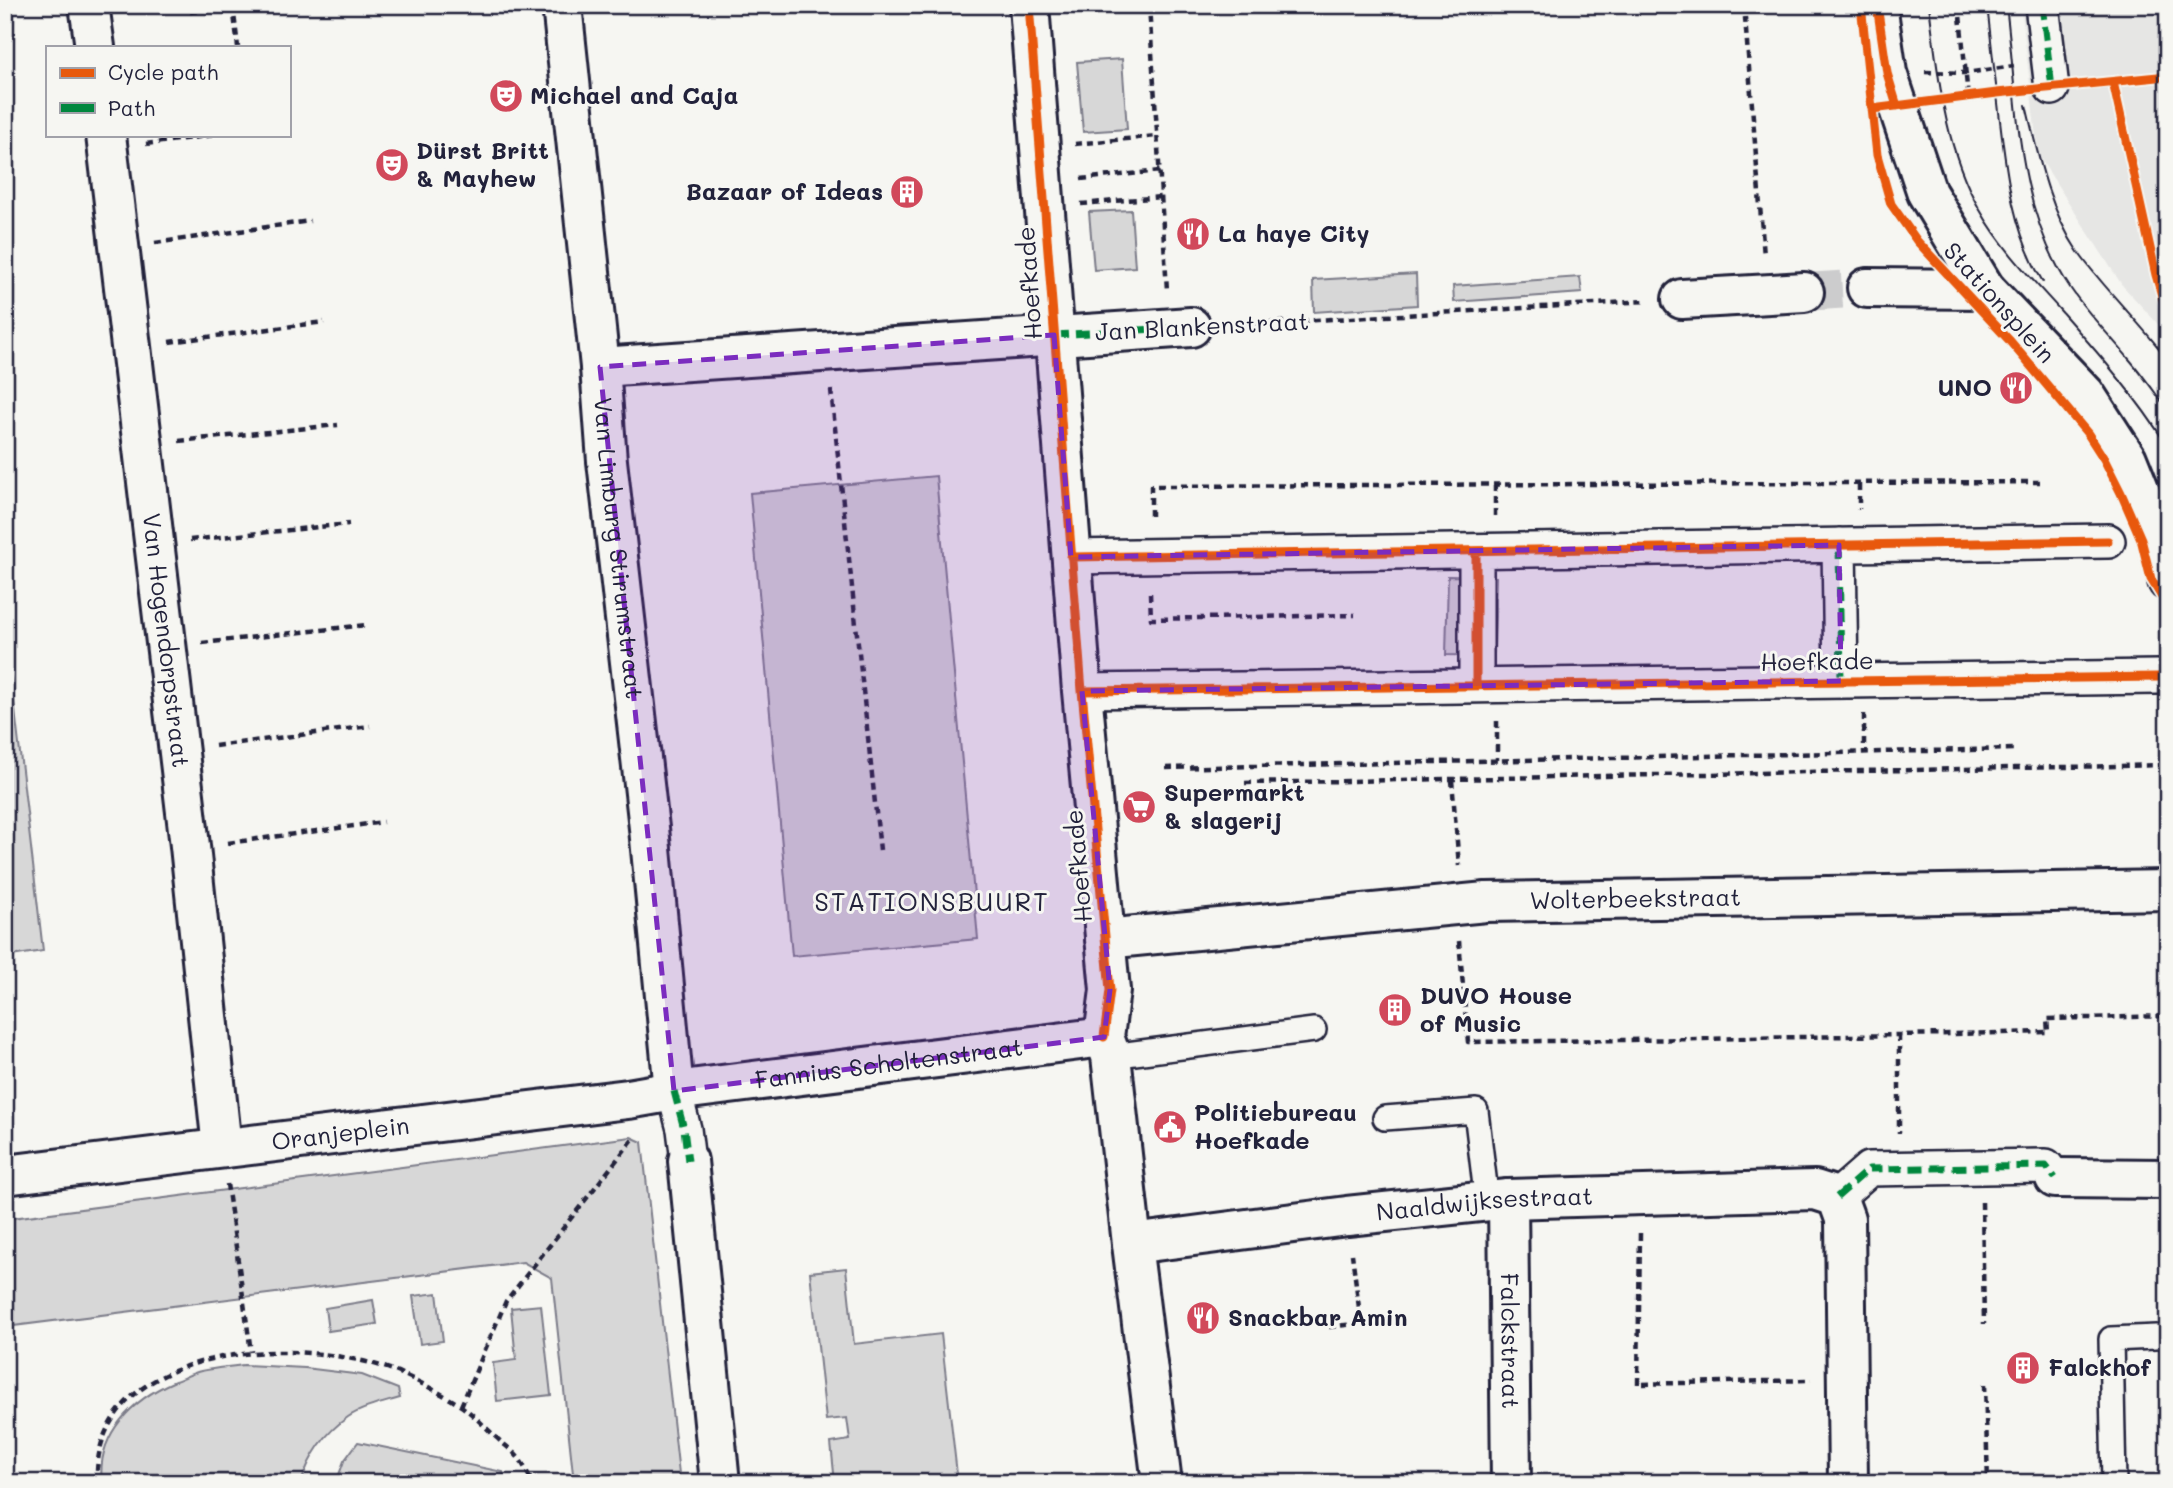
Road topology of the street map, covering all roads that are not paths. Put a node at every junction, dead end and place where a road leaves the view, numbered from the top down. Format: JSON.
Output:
{"nodes":[{"id":1,"x":89,"y":5,"type":"edge"},
{"id":2,"x":562,"y":5,"type":"edge"},
{"id":3,"x":1028,"y":5,"type":"edge"},
{"id":4,"x":1877,"y":5,"type":"edge"},
{"id":5,"x":2042,"y":5,"type":"edge"},
{"id":6,"x":95,"y":46,"type":"edge"},
{"id":7,"x":2050,"y":75,"type":"road end"},
{"id":8,"x":107,"y":142,"type":"edge"},
{"id":9,"x":1867,"y":288,"type":"tunnel mouth"},
{"id":10,"x":1985,"y":289,"type":"junction"},
{"id":11,"x":1786,"y":293,"type":"tunnel mouth"},
{"id":12,"x":1682,"y":299,"type":"road end"},
{"id":13,"x":1180,"y":328,"type":"road end"},
{"id":14,"x":1054,"y":335,"type":"junction"},
{"id":15,"x":600,"y":367,"type":"junction"},
{"id":16,"x":2108,"y":541,"type":"dead end"},
{"id":17,"x":1839,"y":545,"type":"junction"},
{"id":18,"x":1476,"y":551,"type":"junction"},
{"id":19,"x":1071,"y":557,"type":"junction"},
{"id":20,"x":2168,"y":581,"type":"edge"},
{"id":21,"x":2158,"y":677,"type":"dead end"},
{"id":22,"x":1840,"y":681,"type":"junction"},
{"id":23,"x":1476,"y":686,"type":"junction"},
{"id":24,"x":1082,"y":691,"type":"junction"},
{"id":25,"x":2168,"y":890,"type":"edge"},
{"id":26,"x":1105,"y":939,"type":"junction"},
{"id":27,"x":1314,"y":1030,"type":"dead end"},
{"id":28,"x":1107,"y":1046,"type":"junction"},
{"id":29,"x":674,"y":1091,"type":"junction"},
{"id":30,"x":1385,"y":1118,"type":"dead end"},
{"id":31,"x":222,"y":1148,"type":"junction"},
{"id":32,"x":688,"y":1161,"type":"joint"},
{"id":33,"x":5,"y":1175,"type":"edge"},
{"id":34,"x":2055,"y":1178,"type":"joint"},
{"id":35,"x":2168,"y":1179,"type":"edge"},
{"id":36,"x":1837,"y":1197,"type":"junction"},
{"id":37,"x":1497,"y":1201,"type":"junction"},
{"id":38,"x":1132,"y":1244,"type":"junction"},
{"id":39,"x":2156,"y":1338,"type":"dead end"},
{"id":40,"x":720,"y":1483,"type":"edge"},
{"id":41,"x":1162,"y":1483,"type":"edge"},
{"id":42,"x":1511,"y":1483,"type":"edge"},
{"id":43,"x":1848,"y":1483,"type":"edge"},
{"id":44,"x":2114,"y":1483,"type":"edge"}],
"edges":[{"from":1,"to":6,"type":"street"},
{"from":2,"to":15,"type":"street","name":"Van Limburg Stirumstraat"},
{"from":3,"to":14,"type":"street","name":"Hoefkade"},
{"from":4,"to":10,"type":"street","name":"Stationsplein"},
{"from":5,"to":7,"type":"street"},
{"from":8,"to":31,"type":"street","name":"Van Hogendorpstraat"},
{"from":9,"to":10,"type":"street"},
{"from":10,"to":20,"type":"street","name":"Stationsplein"},
{"from":11,"to":12,"type":"street"},
{"from":13,"to":14,"type":"street","name":"Jan Blankenstraat"},
{"from":14,"to":15,"type":"street","name":"Jan Blankenstraat"},
{"from":14,"to":19,"type":"street","name":"Hoefkade"},
{"from":15,"to":29,"type":"street","name":"Van Limburg Stirumstraat"},
{"from":16,"to":17,"type":"street"},
{"from":17,"to":18,"type":"street"},
{"from":17,"to":22,"type":"street","name":"Hoefkade"},
{"from":18,"to":19,"type":"street"},
{"from":18,"to":23,"type":"street"},
{"from":19,"to":24,"type":"street","name":"Hoefkade"},
{"from":21,"to":22,"type":"street","name":"Hoefkade"},
{"from":22,"to":23,"type":"street","name":"Hoefkade"},
{"from":23,"to":24,"type":"street","name":"Hoefkade"},
{"from":24,"to":26,"type":"street","name":"Hoefkade"},
{"from":25,"to":26,"type":"street","name":"Wolterbeekstraat"},
{"from":26,"to":28,"type":"street","name":"Hoefkade"},
{"from":27,"to":28,"type":"lane"},
{"from":28,"to":29,"type":"street","name":"Fannius Scholtenstraat"},
{"from":28,"to":38,"type":"street","name":"Hoefkade"},
{"from":29,"to":31,"type":"street","name":"Oranjeplein"},
{"from":29,"to":32,"type":"street"},
{"from":30,"to":37,"type":"lane"},
{"from":31,"to":33,"type":"street","name":"Oranjeplein"},
{"from":32,"to":40,"type":"street"},
{"from":34,"to":35,"type":"street"},
{"from":34,"to":36,"type":"street"},
{"from":36,"to":37,"type":"street","name":"Naaldwijksestraat"},
{"from":36,"to":43,"type":"street"},
{"from":37,"to":38,"type":"street","name":"Naaldwijksestraat"},
{"from":37,"to":42,"type":"street","name":"Falckstraat"},
{"from":38,"to":41,"type":"street","name":"Hoefkade"},
{"from":39,"to":44,"type":"lane"}]}
